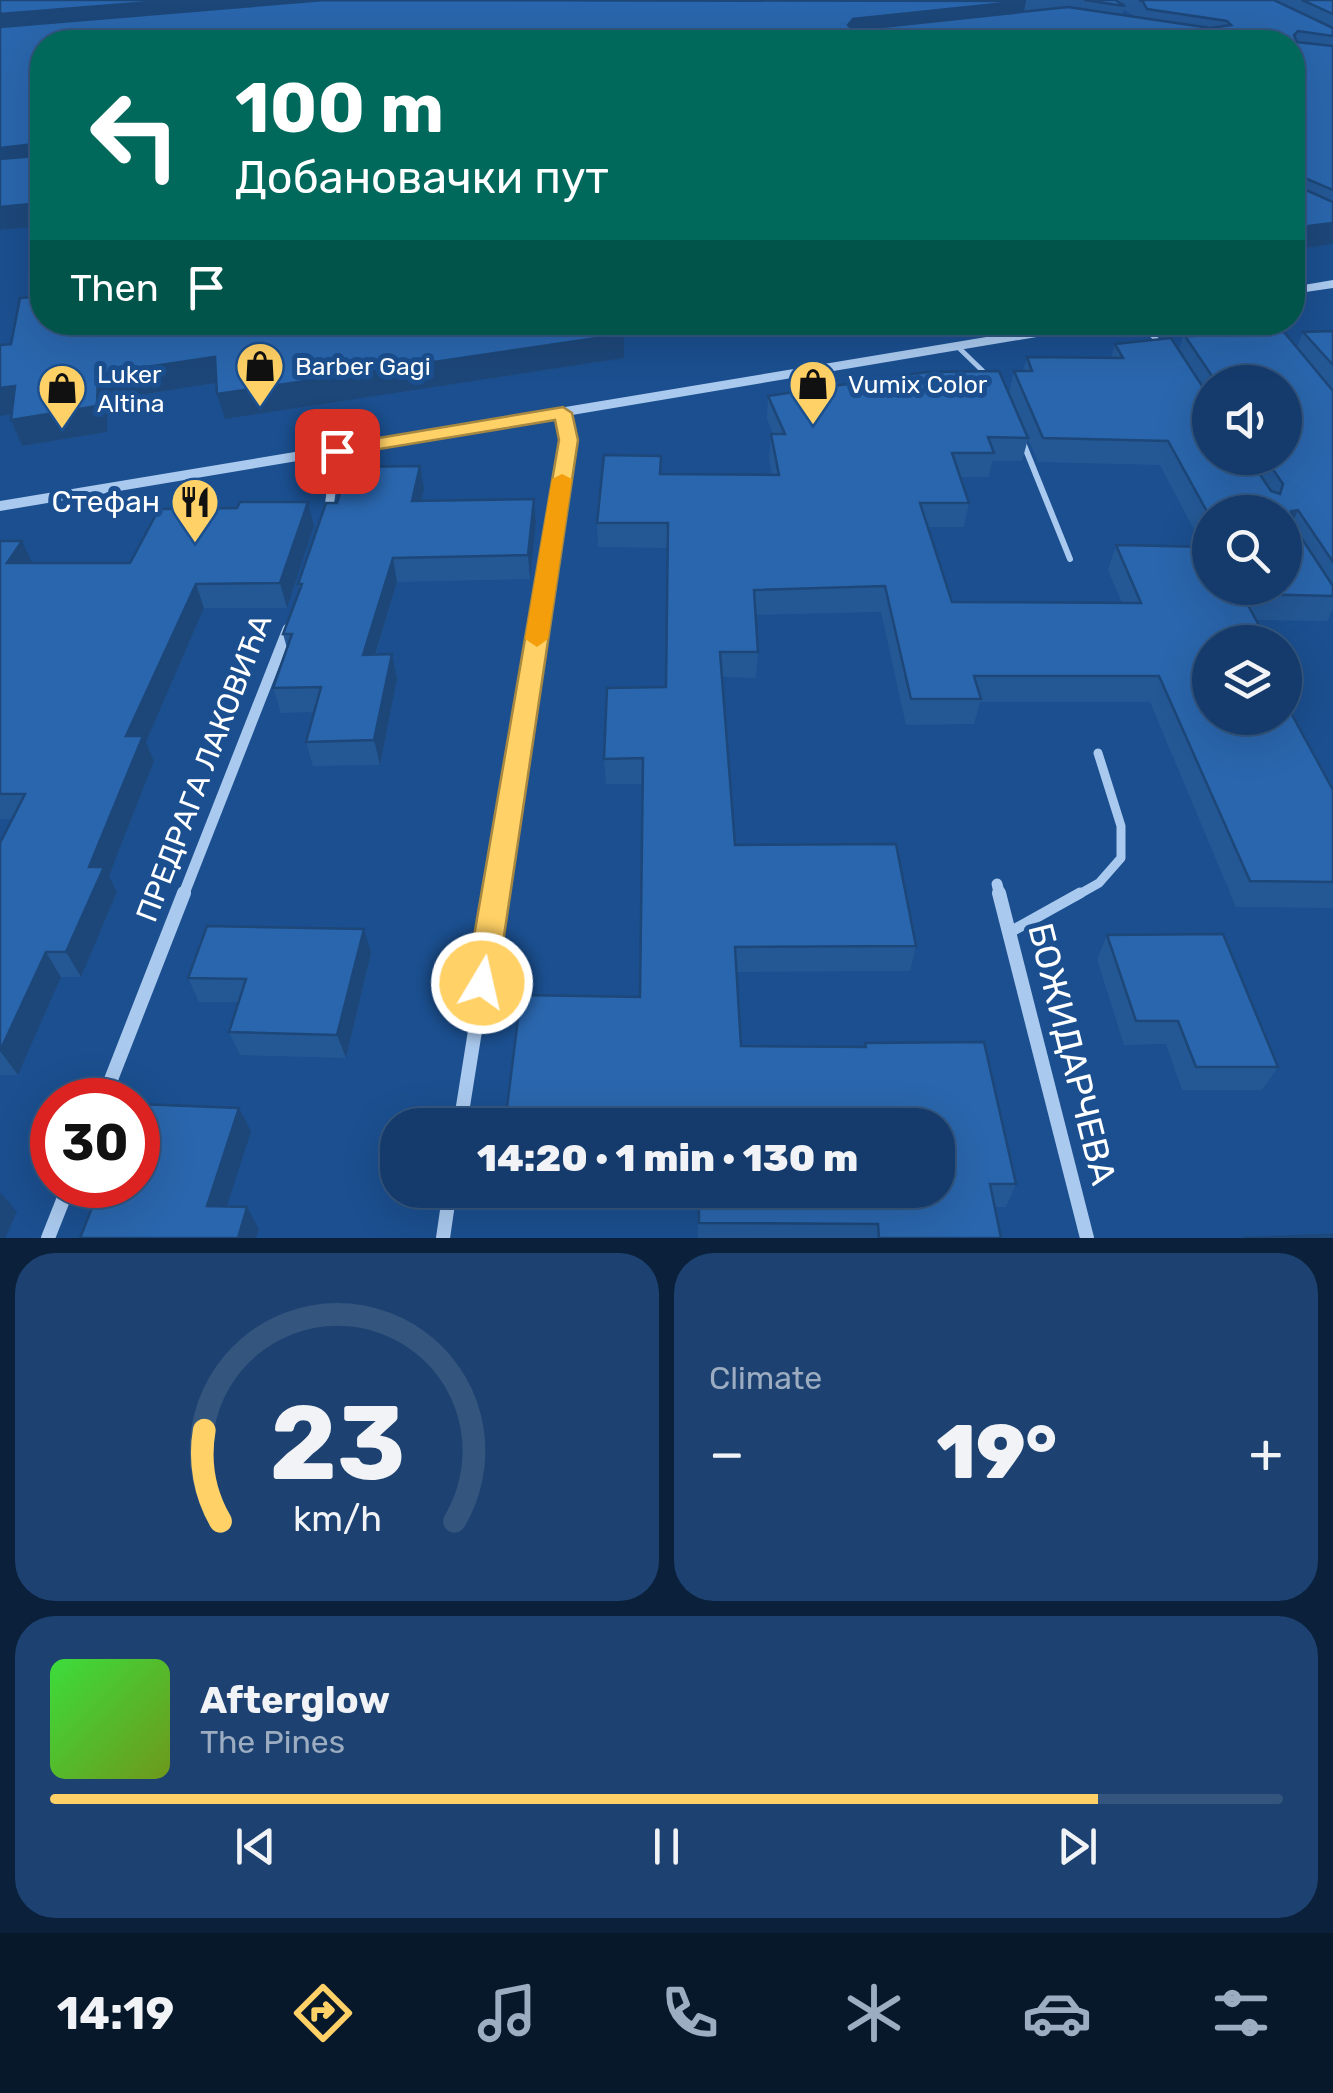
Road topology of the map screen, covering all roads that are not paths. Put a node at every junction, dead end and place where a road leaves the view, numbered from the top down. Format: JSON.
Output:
{"nodes":[{"id":1,"x":1333,"y":284,"type":"edge"},
{"id":2,"x":1305,"y":289,"type":"edge"},
{"id":3,"x":1027,"y":335,"type":"edge"},
{"id":4,"x":1155,"y":335,"type":"edge"},
{"id":5,"x":1270,"y":335,"type":"edge"},
{"id":6,"x":958,"y":347,"type":"junction"},
{"id":7,"x":1284,"y":351,"type":"edge"},
{"id":8,"x":1171,"y":358,"type":"edge"},
{"id":9,"x":1002,"y":393,"type":"edge"},
{"id":10,"x":563,"y":413,"type":"junction"},
{"id":11,"x":1020,"y":433,"type":"edge"},
{"id":12,"x":337,"y":451,"type":"junction"},
{"id":13,"x":0,"y":506,"type":"edge"},
{"id":14,"x":324,"y":523,"type":"edge"},
{"id":15,"x":1070,"y":560,"type":"dead end"},
{"id":16,"x":294,"y":613,"type":"edge"},
{"id":17,"x":1098,"y":753,"type":"dead end"},
{"id":18,"x":997,"y":884,"type":"dead end"},
{"id":19,"x":1012,"y":932,"type":"junction"},
{"id":20,"x":112,"y":1078,"type":"edge"},
{"id":21,"x":463,"y":1108,"type":"edge"},
{"id":22,"x":60,"y":1208,"type":"edge"},
{"id":23,"x":447,"y":1208,"type":"edge"},
{"id":24,"x":48,"y":1238,"type":"edge"},
{"id":25,"x":443,"y":1238,"type":"edge"},
{"id":26,"x":1086,"y":1238,"type":"edge"}],
"edges":[{"from":1,"to":2,"type":"street"},
{"from":3,"to":6,"type":"street"},
{"from":4,"to":8,"type":"lane"},
{"from":5,"to":7,"type":"street"},
{"from":6,"to":9,"type":"lane"},
{"from":6,"to":10,"type":"street"},
{"from":10,"to":12,"type":"street"},
{"from":10,"to":21,"type":"street"},
{"from":11,"to":15,"type":"lane"},
{"from":12,"to":13,"type":"street"},
{"from":12,"to":14,"type":"street"},
{"from":16,"to":20,"type":"street","name":"ПРЕДРАГА ЛАКОВИЋА"},
{"from":17,"to":19,"type":"lane"},
{"from":18,"to":19,"type":"street","name":"БОЖИДАРЧЕВА"},
{"from":19,"to":26,"type":"street","name":"БОЖИДАРЧЕВА"},
{"from":22,"to":24,"type":"street"},
{"from":23,"to":25,"type":"street"}]}
